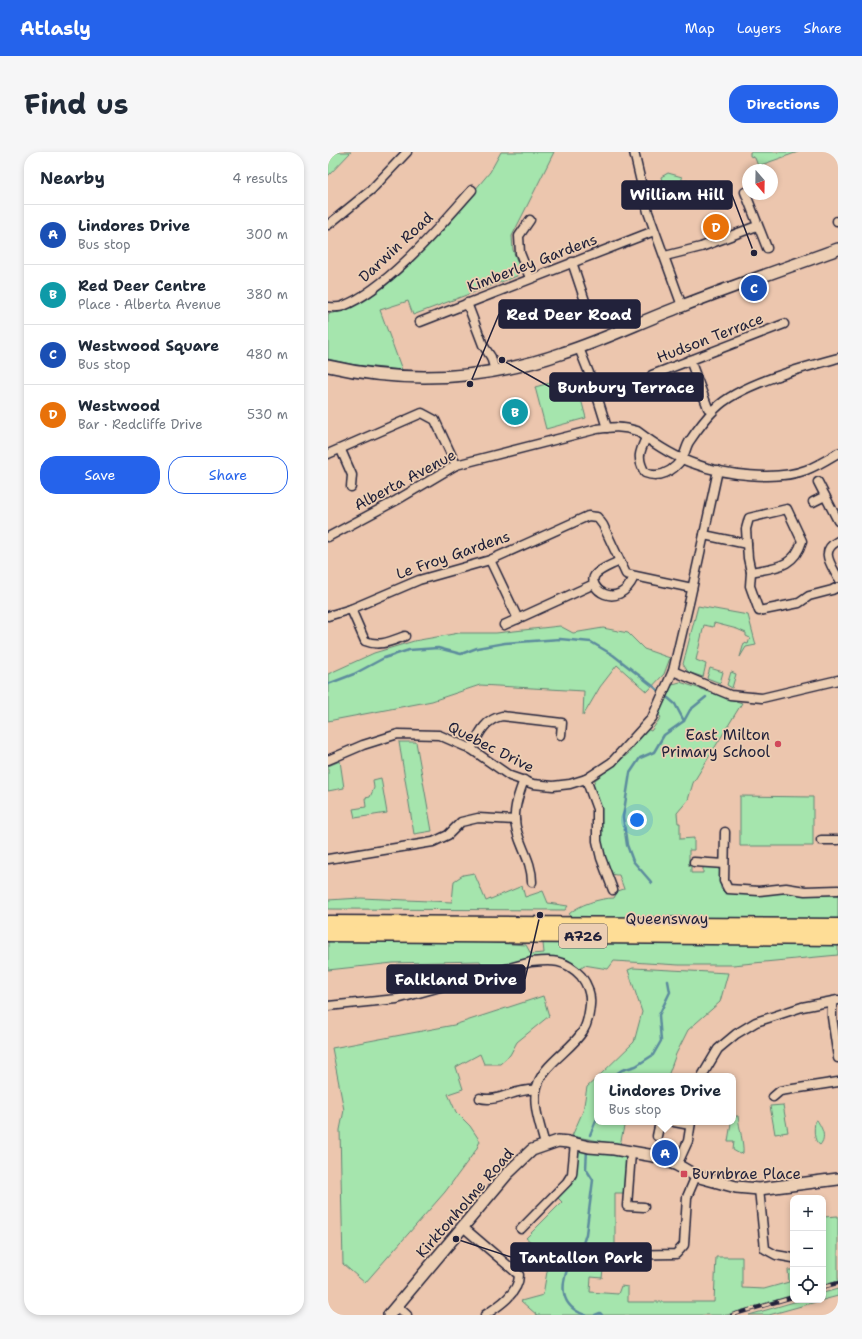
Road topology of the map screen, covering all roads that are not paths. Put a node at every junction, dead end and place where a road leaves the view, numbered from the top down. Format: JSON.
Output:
{"nodes":[{"id":1,"x":407,"y":152,"type":"edge"},
{"id":2,"x":634,"y":152,"type":"edge"},
{"id":3,"x":472,"y":190,"type":"dead end"},
{"id":4,"x":748,"y":200,"type":"edge"},
{"id":5,"x":530,"y":220,"type":"dead end"},
{"id":6,"x":328,"y":225,"type":"edge"},
{"id":7,"x":757,"y":226,"type":"junction"},
{"id":8,"x":654,"y":231,"type":"junction"},
{"id":9,"x":767,"y":248,"type":"dead end"},
{"id":10,"x":838,"y":249,"type":"edge"},
{"id":11,"x":664,"y":256,"type":"junction"},
{"id":12,"x":572,"y":262,"type":"junction"},
{"id":13,"x":530,"y":278,"type":"junction"},
{"id":14,"x":467,"y":303,"type":"junction"},
{"id":15,"x":682,"y":306,"type":"junction"},
{"id":16,"x":328,"y":307,"type":"edge"},
{"id":17,"x":420,"y":322,"type":"dead end"},
{"id":18,"x":592,"y":322,"type":"dead end"},
{"id":19,"x":784,"y":324,"type":"dead end"},
{"id":20,"x":579,"y":348,"type":"junction"},
{"id":21,"x":838,"y":358,"type":"edge"},
{"id":22,"x":690,"y":360,"type":"junction"},
{"id":23,"x":328,"y":366,"type":"edge"},
{"id":24,"x":495,"y":371,"type":"junction"},
{"id":25,"x":654,"y":382,"type":"dead end"},
{"id":26,"x":713,"y":411,"type":"junction"},
{"id":27,"x":607,"y":428,"type":"junction"},
{"id":28,"x":646,"y":438,"type":"junction"},
{"id":29,"x":341,"y":450,"type":"junction"},
{"id":30,"x":838,"y":453,"type":"edge"},
{"id":31,"x":328,"y":454,"type":"edge"},
{"id":32,"x":682,"y":458,"type":"junction"},
{"id":33,"x":456,"y":465,"type":"junction"},
{"id":34,"x":718,"y":470,"type":"junction"},
{"id":35,"x":818,"y":482,"type":"dead end"},
{"id":36,"x":351,"y":487,"type":"dead end"},
{"id":37,"x":825,"y":496,"type":"junction"},
{"id":38,"x":813,"y":502,"type":"dead end"},
{"id":39,"x":838,"y":521,"type":"edge"},
{"id":40,"x":704,"y":535,"type":"junction"},
{"id":41,"x":328,"y":537,"type":"edge"},
{"id":42,"x":838,"y":541,"type":"edge"},
{"id":43,"x":747,"y":544,"type":"junction"},
{"id":44,"x":490,"y":560,"type":"junction"},
{"id":45,"x":619,"y":561,"type":"junction"},
{"id":46,"x":751,"y":572,"type":"junction"},
{"id":47,"x":634,"y":577,"type":"junction"},
{"id":48,"x":838,"y":578,"type":"edge"},
{"id":49,"x":594,"y":584,"type":"junction"},
{"id":50,"x":838,"y":587,"type":"edge"},
{"id":51,"x":692,"y":588,"type":"junction"},
{"id":52,"x":351,"y":609,"type":"junction"},
{"id":53,"x":328,"y":616,"type":"edge"},
{"id":54,"x":518,"y":619,"type":"junction"},
{"id":55,"x":504,"y":625,"type":"dead end"},
{"id":56,"x":405,"y":636,"type":"dead end"},
{"id":57,"x":673,"y":671,"type":"junction"},
{"id":58,"x":838,"y":680,"type":"edge"},
{"id":59,"x":561,"y":735,"type":"dead end"},
{"id":60,"x":471,"y":749,"type":"junction"},
{"id":61,"x":328,"y":760,"type":"edge"},
{"id":62,"x":586,"y":779,"type":"junction"},
{"id":63,"x":524,"y":780,"type":"junction"},
{"id":64,"x":515,"y":820,"type":"junction"},
{"id":65,"x":725,"y":832,"type":"dead end"},
{"id":66,"x":821,"y":840,"type":"dead end"},
{"id":67,"x":838,"y":840,"type":"edge"},
{"id":68,"x":328,"y":859,"type":"edge"},
{"id":69,"x":694,"y":862,"type":"dead end"},
{"id":70,"x":724,"y":864,"type":"junction"},
{"id":71,"x":532,"y":882,"type":"dead end"},
{"id":72,"x":613,"y":890,"type":"dead end"},
{"id":73,"x":838,"y":890,"type":"edge"},
{"id":74,"x":328,"y":923,"type":"edge"},
{"id":75,"x":838,"y":926,"type":"edge"},
{"id":76,"x":328,"y":934,"type":"edge"},
{"id":77,"x":838,"y":938,"type":"edge"},
{"id":78,"x":835,"y":1001,"type":"edge"},
{"id":79,"x":328,"y":1006,"type":"edge"},
{"id":80,"x":838,"y":1058,"type":"edge"},
{"id":81,"x":704,"y":1073,"type":"edge"},
{"id":82,"x":838,"y":1082,"type":"edge"},
{"id":83,"x":536,"y":1090,"type":"junction"},
{"id":84,"x":773,"y":1097,"type":"dead end"},
{"id":85,"x":480,"y":1098,"type":"dead end"},
{"id":86,"x":659,"y":1125,"type":"edge"},
{"id":87,"x":691,"y":1125,"type":"edge"},
{"id":88,"x":657,"y":1136,"type":"dead end"},
{"id":89,"x":574,"y":1143,"type":"junction"},
{"id":90,"x":545,"y":1145,"type":"junction"},
{"id":91,"x":631,"y":1153,"type":"junction"},
{"id":92,"x":676,"y":1165,"type":"junction"},
{"id":93,"x":696,"y":1176,"type":"junction"},
{"id":94,"x":838,"y":1179,"type":"edge"},
{"id":95,"x":759,"y":1189,"type":"junction"},
{"id":96,"x":644,"y":1207,"type":"dead end"},
{"id":97,"x":463,"y":1227,"type":"junction"},
{"id":98,"x":521,"y":1229,"type":"dead end"},
{"id":99,"x":612,"y":1255,"type":"dead end"},
{"id":100,"x":790,"y":1257,"type":"edge"},
{"id":101,"x":397,"y":1306,"type":"junction"},
{"id":102,"x":389,"y":1315,"type":"edge"},
{"id":103,"x":407,"y":1315,"type":"edge"},
{"id":104,"x":485,"y":1315,"type":"edge"}],
"edges":[{"from":1,"to":6,"type":"street"},
{"from":2,"to":8,"type":"street"},
{"from":3,"to":16,"type":"street","name":"Darwin Road"},
{"from":4,"to":7,"type":"street"},
{"from":5,"to":13,"type":"street"},
{"from":7,"to":9,"type":"street"},
{"from":7,"to":11,"type":"street"},
{"from":8,"to":11,"type":"street"},
{"from":8,"to":12,"type":"street","name":"Kimberley Gardens"},
{"from":10,"to":15,"type":"street"},
{"from":11,"to":15,"type":"street"},
{"from":12,"to":13,"type":"street","name":"Kimberley Gardens"},
{"from":12,"to":18,"type":"street"},
{"from":13,"to":14,"type":"street","name":"Kimberley Gardens"},
{"from":14,"to":17,"type":"street","name":"Kimberley Gardens"},
{"from":14,"to":24,"type":"street"},
{"from":15,"to":20,"type":"street"},
{"from":19,"to":22,"type":"street","name":"Hudson Terrace"},
{"from":20,"to":24,"type":"street"},
{"from":20,"to":27,"type":"street"},
{"from":21,"to":26,"type":"street"},
{"from":22,"to":25,"type":"street","name":"Hudson Terrace"},
{"from":22,"to":26,"type":"street"},
{"from":23,"to":24,"type":"street"},
{"from":26,"to":32,"type":"street"},
{"from":27,"to":28,"type":"street","name":"Alberta Avenue"},
{"from":27,"to":33,"type":"street","name":"Alberta Avenue"},
{"from":28,"to":32,"type":"street","name":"Alberta Avenue"},
{"from":28,"to":32,"type":"street"},
{"from":29,"to":31,"type":"street"},
{"from":29,"to":33,"type":"street"},
{"from":29,"to":36,"type":"street"},
{"from":30,"to":34,"type":"street","name":"Alberta Avenue"},
{"from":32,"to":34,"type":"street","name":"Alberta Avenue"},
{"from":33,"to":41,"type":"street","name":"Alberta Avenue"},
{"from":34,"to":40,"type":"street","name":"Quebec Drive"},
{"from":35,"to":37,"type":"street"},
{"from":37,"to":38,"type":"street"},
{"from":37,"to":39,"type":"street"},
{"from":40,"to":43,"type":"street"},
{"from":40,"to":51,"type":"street","name":"Quebec Drive"},
{"from":42,"to":48,"type":"street"},
{"from":43,"to":46,"type":"street"},
{"from":43,"to":46,"type":"street"},
{"from":44,"to":45,"type":"street","name":"Le Froy Gardens"},
{"from":44,"to":52,"type":"street","name":"Le Froy Gardens"},
{"from":44,"to":54,"type":"street"},
{"from":45,"to":47,"type":"street","name":"Le Froy Gardens"},
{"from":45,"to":49,"type":"street"},
{"from":46,"to":50,"type":"street"},
{"from":47,"to":49,"type":"street"},
{"from":47,"to":51,"type":"street"},
{"from":49,"to":54,"type":"street"},
{"from":51,"to":57,"type":"street","name":"Quebec Drive"},
{"from":52,"to":53,"type":"street","name":"Le Froy Gardens"},
{"from":52,"to":56,"type":"street"},
{"from":54,"to":55,"type":"street"},
{"from":57,"to":58,"type":"street"},
{"from":57,"to":62,"type":"street","name":"Quebec Drive"},
{"from":59,"to":60,"type":"street"},
{"from":60,"to":61,"type":"street","name":"Quebec Drive"},
{"from":60,"to":63,"type":"street","name":"Quebec Drive"},
{"from":62,"to":63,"type":"street","name":"Quebec Drive"},
{"from":62,"to":72,"type":"street"},
{"from":63,"to":64,"type":"street"},
{"from":64,"to":68,"type":"street"},
{"from":64,"to":71,"type":"street"},
{"from":65,"to":70,"type":"street"},
{"from":66,"to":67,"type":"street"},
{"from":69,"to":70,"type":"street"},
{"from":70,"to":73,"type":"street"},
{"from":74,"to":75,"type":"highway","name":"Queensway","number":"A726"},
{"from":76,"to":77,"type":"highway","name":"Queensway","number":"A726"},
{"from":78,"to":80,"type":"street"},
{"from":78,"to":81,"type":"street"},
{"from":79,"to":83,"type":"street"},
{"from":82,"to":84,"type":"street"},
{"from":83,"to":85,"type":"street"},
{"from":83,"to":90,"type":"street"},
{"from":86,"to":88,"type":"street"},
{"from":87,"to":92,"type":"street"},
{"from":89,"to":90,"type":"street","name":"Kirktonholme Road"},
{"from":89,"to":91,"type":"street","name":"Kirktonholme Road"},
{"from":89,"to":98,"type":"street"},
{"from":90,"to":97,"type":"street","name":"Kirktonholme Road"},
{"from":91,"to":92,"type":"street","name":"Kirktonholme Road"},
{"from":91,"to":96,"type":"street"},
{"from":92,"to":93,"type":"street","name":"Kirktonholme Road"},
{"from":93,"to":95,"type":"street","name":"Kirktonholme Road"},
{"from":93,"to":99,"type":"street"},
{"from":94,"to":95,"type":"street","name":"Kirktonholme Road"},
{"from":95,"to":100,"type":"street"},
{"from":97,"to":101,"type":"street","name":"Kirktonholme Road"},
{"from":97,"to":104,"type":"street"},
{"from":101,"to":102,"type":"street","name":"Kirktonholme Road"},
{"from":101,"to":103,"type":"street"}]}
